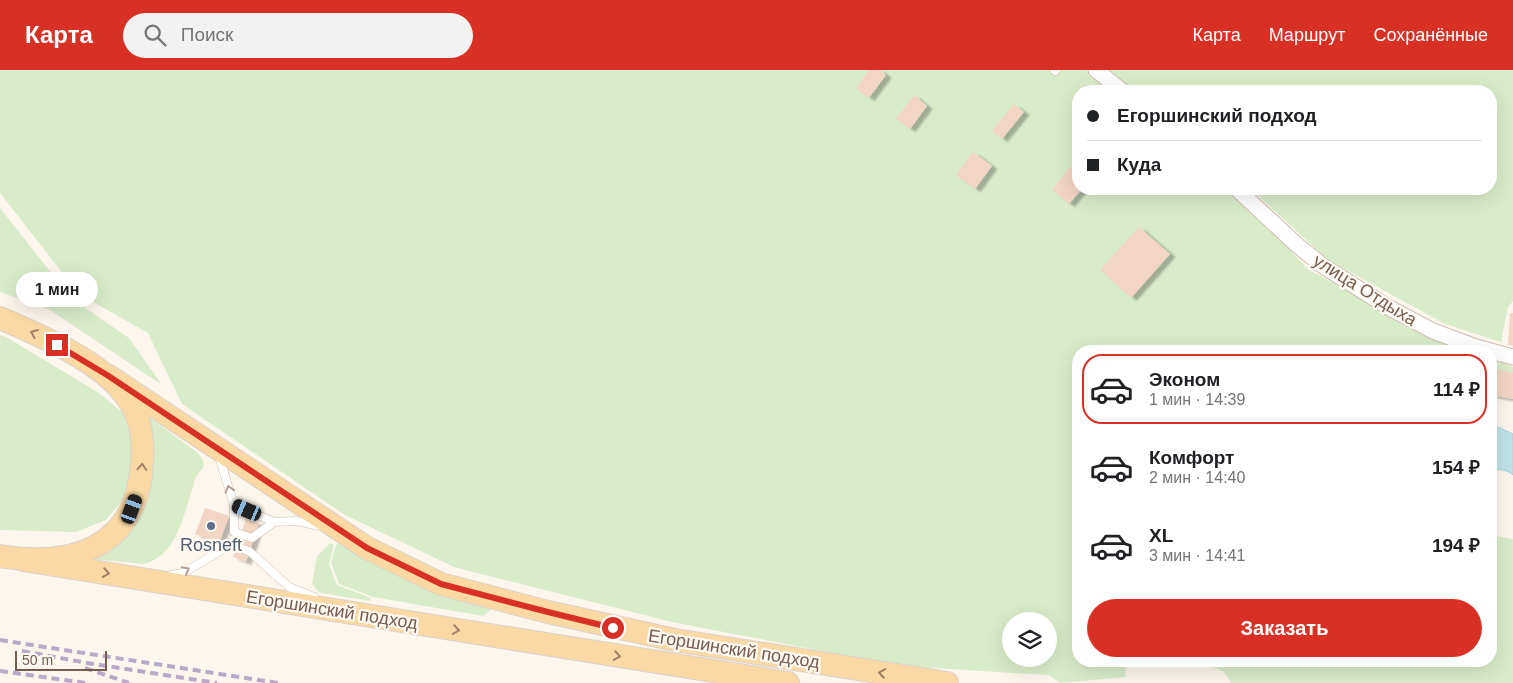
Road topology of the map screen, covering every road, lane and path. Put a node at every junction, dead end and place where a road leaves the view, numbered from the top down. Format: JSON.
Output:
{"nodes":[{"id":1,"x":1096,"y":70,"type":"edge"},
{"id":2,"x":1115,"y":85,"type":"edge"},
{"id":3,"x":1243,"y":195,"type":"edge"},
{"id":4,"x":0,"y":318,"type":"edge"},
{"id":5,"x":1471,"y":345,"type":"edge"},
{"id":6,"x":1497,"y":353,"type":"edge"},
{"id":7,"x":1513,"y":357,"type":"edge"},
{"id":8,"x":107,"y":375,"type":"junction"},
{"id":9,"x":217,"y":449,"type":"junction"},
{"id":10,"x":234,"y":504,"type":"junction"},
{"id":11,"x":274,"y":522,"type":"junction"},
{"id":12,"x":367,"y":548,"type":"junction"},
{"id":13,"x":0,"y":556,"type":"edge"},
{"id":14,"x":23,"y":560,"type":"junction"},
{"id":15,"x":139,"y":579,"type":"junction"},
{"id":16,"x":424,"y":625,"type":"junction"},
{"id":17,"x":788,"y":683,"type":"edge"},
{"id":18,"x":947,"y":683,"type":"edge"}],
"edges":[{"from":1,"to":2,"type":"street"},
{"from":3,"to":5,"type":"street","name":"улица Отдыха"},
{"from":8,"to":4,"type":"main road","one_way":true},
{"from":6,"to":7,"type":"street","name":"улица Отдыха"},
{"from":8,"to":9,"type":"main road","name":"Егоршинский подход"},
{"from":14,"to":8,"type":"main road","one_way":true},
{"from":10,"to":9,"type":"lane","one_way":true},
{"from":9,"to":12,"type":"main road","name":"Егоршинский подход"},
{"from":10,"to":11,"type":"lane"},
{"from":10,"to":11,"type":"lane"},
{"from":11,"to":12,"type":"lane"},
{"from":18,"to":12,"type":"main road","name":"Егоршинский подход","one_way":true},
{"from":13,"to":14,"type":"main road"},
{"from":14,"to":15,"type":"main road","name":"Егоршинский подход","one_way":true},
{"from":15,"to":16,"type":"main road","name":"Егоршинский подход"},
{"from":15,"to":16,"type":"lane","one_way":true},
{"from":16,"to":17,"type":"main road","name":"Егоршинский подход","one_way":true}]}
